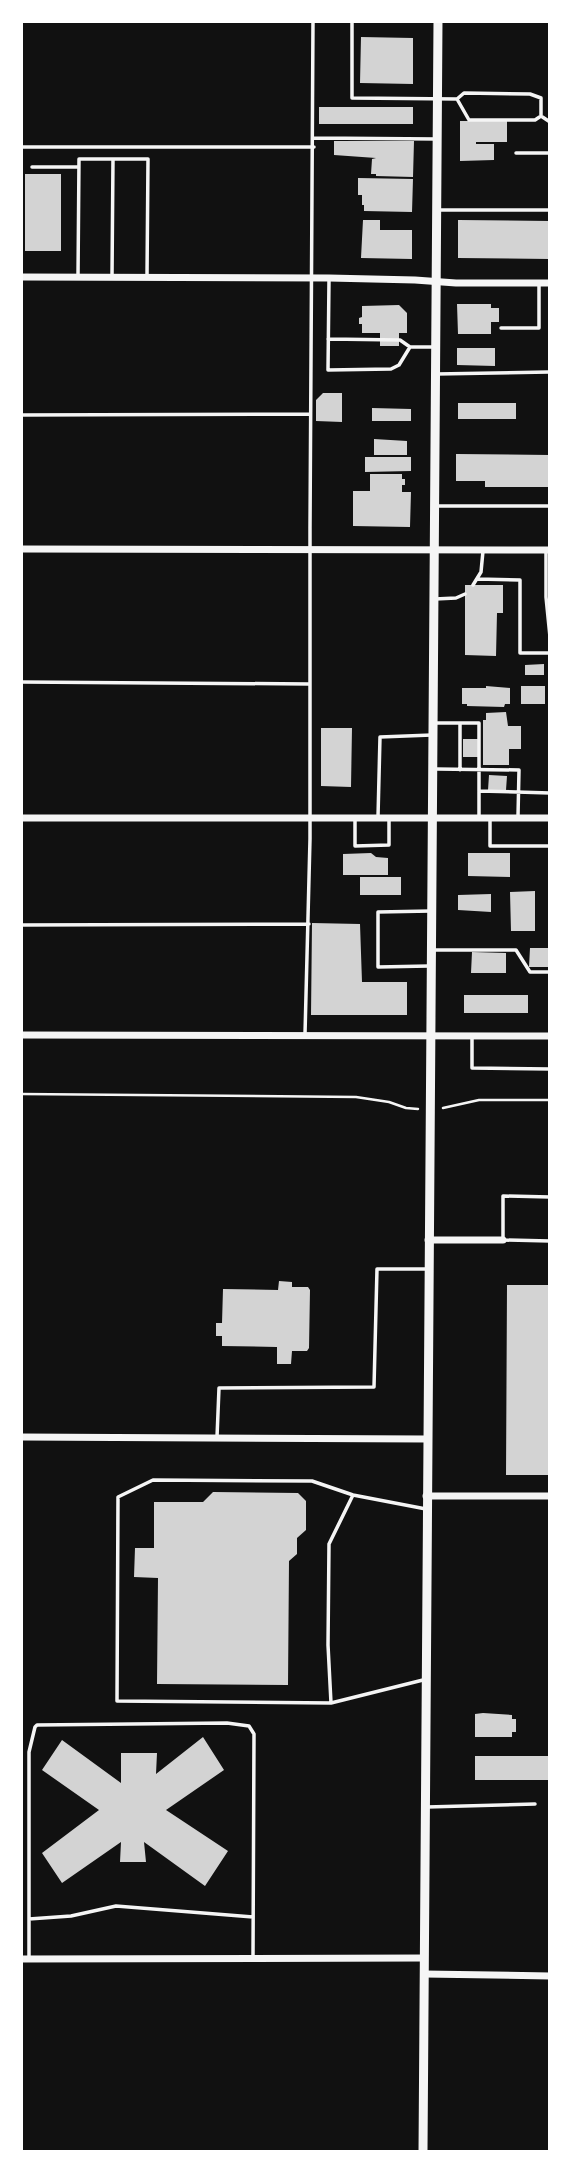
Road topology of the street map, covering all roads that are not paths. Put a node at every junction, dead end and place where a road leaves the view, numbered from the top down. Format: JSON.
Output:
{"nodes":[{"id":1,"x":313,"y":21,"type":"edge"},
{"id":2,"x":352,"y":21,"type":"edge"},
{"id":3,"x":438,"y":21,"type":"edge"},
{"id":4,"x":437,"y":98,"type":"junction"},
{"id":5,"x":457,"y":99,"type":"junction"},
{"id":6,"x":541,"y":116,"type":"junction"},
{"id":7,"x":550,"y":121,"type":"edge"},
{"id":8,"x":314,"y":138,"type":"junction"},
{"id":9,"x":437,"y":139,"type":"junction"},
{"id":10,"x":21,"y":147,"type":"edge"},
{"id":11,"x":314,"y":147,"type":"junction"},
{"id":12,"x":516,"y":153,"type":"dead end"},
{"id":13,"x":550,"y":153,"type":"edge"},
{"id":14,"x":113,"y":159,"type":"junction"},
{"id":15,"x":32,"y":167,"type":"dead end"},
{"id":16,"x":79,"y":167,"type":"junction"},
{"id":17,"x":550,"y":210,"type":"edge"},
{"id":18,"x":436,"y":211,"type":"junction"},
{"id":19,"x":21,"y":277,"type":"edge"},
{"id":20,"x":78,"y":277,"type":"junction"},
{"id":21,"x":112,"y":277,"type":"junction"},
{"id":22,"x":147,"y":277,"type":"junction"},
{"id":23,"x":313,"y":278,"type":"junction"},
{"id":24,"x":329,"y":278,"type":"junction"},
{"id":25,"x":436,"y":281,"type":"junction"},
{"id":26,"x":539,"y":283,"type":"junction"},
{"id":27,"x":550,"y":283,"type":"edge"},
{"id":28,"x":501,"y":328,"type":"dead end"},
{"id":29,"x":328,"y":339,"type":"junction"},
{"id":30,"x":410,"y":347,"type":"junction"},
{"id":31,"x":435,"y":347,"type":"junction"},
{"id":32,"x":549,"y":372,"type":"edge"},
{"id":33,"x":435,"y":374,"type":"junction"},
{"id":34,"x":310,"y":414,"type":"junction"},
{"id":35,"x":21,"y":415,"type":"edge"},
{"id":36,"x":434,"y":506,"type":"junction"},
{"id":37,"x":550,"y":506,"type":"edge"},
{"id":38,"x":21,"y":549,"type":"edge"},
{"id":39,"x":310,"y":549,"type":"junction"},
{"id":40,"x":433,"y":549,"type":"junction"},
{"id":41,"x":484,"y":550,"type":"junction"},
{"id":42,"x":548,"y":550,"type":"edge"},
{"id":43,"x":477,"y":579,"type":"junction"},
{"id":44,"x":473,"y":585,"type":"dead end"},
{"id":45,"x":465,"y":594,"type":"dead end"},
{"id":46,"x":433,"y":599,"type":"junction"},
{"id":47,"x":550,"y":638,"type":"edge"},
{"id":48,"x":550,"y":653,"type":"edge"},
{"id":49,"x":21,"y":682,"type":"edge"},
{"id":50,"x":309,"y":684,"type":"junction"},
{"id":51,"x":432,"y":723,"type":"junction"},
{"id":52,"x":460,"y":723,"type":"junction"},
{"id":53,"x":432,"y":735,"type":"junction"},
{"id":54,"x":432,"y":769,"type":"junction"},
{"id":55,"x":460,"y":769,"type":"junction"},
{"id":56,"x":479,"y":770,"type":"junction"},
{"id":57,"x":479,"y":791,"type":"junction"},
{"id":58,"x":518,"y":793,"type":"junction"},
{"id":59,"x":550,"y":793,"type":"edge"},
{"id":60,"x":310,"y":817,"type":"junction"},
{"id":61,"x":355,"y":817,"type":"junction"},
{"id":62,"x":378,"y":817,"type":"junction"},
{"id":63,"x":389,"y":817,"type":"junction"},
{"id":64,"x":431,"y":817,"type":"junction"},
{"id":65,"x":21,"y":818,"type":"edge"},
{"id":66,"x":479,"y":818,"type":"junction"},
{"id":67,"x":490,"y":818,"type":"junction"},
{"id":68,"x":518,"y":818,"type":"junction"},
{"id":69,"x":550,"y":818,"type":"edge"},
{"id":70,"x":550,"y":846,"type":"edge"},
{"id":71,"x":430,"y":911,"type":"junction"},
{"id":72,"x":309,"y":924,"type":"junction"},
{"id":73,"x":21,"y":925,"type":"edge"},
{"id":74,"x":430,"y":950,"type":"junction"},
{"id":75,"x":430,"y":966,"type":"junction"},
{"id":76,"x":550,"y":972,"type":"edge"},
{"id":77,"x":21,"y":1035,"type":"edge"},
{"id":78,"x":305,"y":1036,"type":"junction"},
{"id":79,"x":429,"y":1036,"type":"junction"},
{"id":80,"x":472,"y":1036,"type":"junction"},
{"id":81,"x":550,"y":1036,"type":"edge"},
{"id":82,"x":550,"y":1069,"type":"edge"},
{"id":83,"x":550,"y":1197,"type":"edge"},
{"id":84,"x":428,"y":1240,"type":"junction"},
{"id":85,"x":503,"y":1240,"type":"junction"},
{"id":86,"x":550,"y":1241,"type":"edge"},
{"id":87,"x":428,"y":1269,"type":"junction"},
{"id":88,"x":21,"y":1437,"type":"edge"},
{"id":89,"x":217,"y":1438,"type":"junction"},
{"id":90,"x":427,"y":1438,"type":"junction"},
{"id":91,"x":353,"y":1495,"type":"junction"},
{"id":92,"x":426,"y":1496,"type":"junction"},
{"id":93,"x":550,"y":1496,"type":"edge"},
{"id":94,"x":426,"y":1509,"type":"junction"},
{"id":95,"x":425,"y":1680,"type":"junction"},
{"id":96,"x":331,"y":1703,"type":"junction"},
{"id":97,"x":535,"y":1804,"type":"dead end"},
{"id":98,"x":425,"y":1807,"type":"junction"},
{"id":99,"x":253,"y":1917,"type":"junction"},
{"id":100,"x":29,"y":1919,"type":"junction"},
{"id":101,"x":253,"y":1958,"type":"junction"},
{"id":102,"x":424,"y":1958,"type":"junction"},
{"id":103,"x":25,"y":1959,"type":"edge"},
{"id":104,"x":424,"y":1974,"type":"junction"},
{"id":105,"x":550,"y":1976,"type":"edge"},
{"id":106,"x":423,"y":2152,"type":"edge"}],
"edges":[{"from":1,"to":8,"type":"lane"},
{"from":2,"to":4,"type":"lane"},
{"from":3,"to":4,"type":"street"},
{"from":4,"to":5,"type":"lane"},
{"from":4,"to":9,"type":"street"},
{"from":5,"to":6,"type":"lane"},
{"from":5,"to":6,"type":"lane"},
{"from":6,"to":7,"type":"lane"},
{"from":8,"to":9,"type":"lane"},
{"from":8,"to":11,"type":"lane"},
{"from":9,"to":18,"type":"street"},
{"from":10,"to":11,"type":"lane"},
{"from":11,"to":23,"type":"lane"},
{"from":12,"to":13,"type":"lane"},
{"from":14,"to":16,"type":"lane"},
{"from":14,"to":21,"type":"lane"},
{"from":14,"to":22,"type":"lane"},
{"from":15,"to":16,"type":"lane"},
{"from":16,"to":20,"type":"lane"},
{"from":17,"to":18,"type":"lane"},
{"from":18,"to":25,"type":"street"},
{"from":19,"to":20,"type":"street"},
{"from":20,"to":21,"type":"street"},
{"from":21,"to":22,"type":"street"},
{"from":22,"to":23,"type":"street"},
{"from":23,"to":24,"type":"street"},
{"from":23,"to":34,"type":"lane"},
{"from":24,"to":25,"type":"street"},
{"from":24,"to":29,"type":"lane"},
{"from":25,"to":26,"type":"street"},
{"from":25,"to":31,"type":"street"},
{"from":26,"to":27,"type":"street"},
{"from":26,"to":28,"type":"lane"},
{"from":29,"to":30,"type":"lane"},
{"from":29,"to":30,"type":"lane"},
{"from":30,"to":31,"type":"lane"},
{"from":31,"to":33,"type":"street"},
{"from":32,"to":33,"type":"lane"},
{"from":33,"to":36,"type":"street"},
{"from":34,"to":35,"type":"lane"},
{"from":34,"to":39,"type":"lane"},
{"from":36,"to":37,"type":"lane"},
{"from":36,"to":40,"type":"street"},
{"from":38,"to":39,"type":"street"},
{"from":39,"to":40,"type":"street"},
{"from":39,"to":50,"type":"lane"},
{"from":40,"to":41,"type":"street"},
{"from":40,"to":46,"type":"street"},
{"from":41,"to":42,"type":"street"},
{"from":41,"to":43,"type":"lane"},
{"from":42,"to":47,"type":"lane"},
{"from":43,"to":44,"type":"lane"},
{"from":43,"to":48,"type":"lane"},
{"from":45,"to":46,"type":"lane"},
{"from":46,"to":51,"type":"street"},
{"from":49,"to":50,"type":"lane"},
{"from":50,"to":60,"type":"lane"},
{"from":51,"to":52,"type":"lane"},
{"from":51,"to":53,"type":"street"},
{"from":52,"to":55,"type":"lane"},
{"from":52,"to":56,"type":"lane"},
{"from":53,"to":54,"type":"street"},
{"from":53,"to":62,"type":"lane"},
{"from":54,"to":55,"type":"lane"},
{"from":54,"to":64,"type":"street"},
{"from":55,"to":56,"type":"lane"},
{"from":56,"to":57,"type":"lane"},
{"from":56,"to":58,"type":"lane"},
{"from":57,"to":58,"type":"lane"},
{"from":57,"to":66,"type":"lane"},
{"from":58,"to":59,"type":"lane"},
{"from":58,"to":68,"type":"lane"},
{"from":60,"to":61,"type":"street"},
{"from":60,"to":65,"type":"street"},
{"from":60,"to":72,"type":"lane"},
{"from":61,"to":62,"type":"street"},
{"from":61,"to":63,"type":"lane"},
{"from":62,"to":63,"type":"street"},
{"from":63,"to":64,"type":"street"},
{"from":64,"to":66,"type":"street"},
{"from":64,"to":71,"type":"street"},
{"from":66,"to":67,"type":"street"},
{"from":67,"to":68,"type":"street"},
{"from":67,"to":70,"type":"lane"},
{"from":68,"to":69,"type":"street"},
{"from":71,"to":74,"type":"street"},
{"from":71,"to":75,"type":"lane"},
{"from":72,"to":73,"type":"lane"},
{"from":72,"to":78,"type":"lane"},
{"from":74,"to":75,"type":"street"},
{"from":74,"to":76,"type":"lane"},
{"from":75,"to":79,"type":"street"},
{"from":77,"to":78,"type":"street"},
{"from":78,"to":79,"type":"street"},
{"from":79,"to":80,"type":"street"},
{"from":79,"to":84,"type":"street"},
{"from":80,"to":81,"type":"street"},
{"from":80,"to":82,"type":"lane"},
{"from":83,"to":85,"type":"lane"},
{"from":84,"to":85,"type":"street"},
{"from":84,"to":87,"type":"street"},
{"from":85,"to":86,"type":"lane"},
{"from":87,"to":89,"type":"lane"},
{"from":87,"to":90,"type":"street"},
{"from":88,"to":89,"type":"street"},
{"from":89,"to":90,"type":"street"},
{"from":90,"to":92,"type":"street"},
{"from":91,"to":94,"type":"lane"},
{"from":91,"to":96,"type":"lane"},
{"from":91,"to":96,"type":"lane"},
{"from":92,"to":93,"type":"street"},
{"from":92,"to":94,"type":"street"},
{"from":94,"to":95,"type":"street"},
{"from":95,"to":96,"type":"lane"},
{"from":95,"to":98,"type":"street"},
{"from":97,"to":98,"type":"lane"},
{"from":98,"to":102,"type":"street"},
{"from":99,"to":100,"type":"lane"},
{"from":99,"to":100,"type":"lane"},
{"from":99,"to":101,"type":"lane"},
{"from":100,"to":103,"type":"lane"},
{"from":101,"to":102,"type":"street"},
{"from":101,"to":103,"type":"street"},
{"from":102,"to":104,"type":"street"},
{"from":104,"to":105,"type":"street"},
{"from":104,"to":106,"type":"street"}]}
